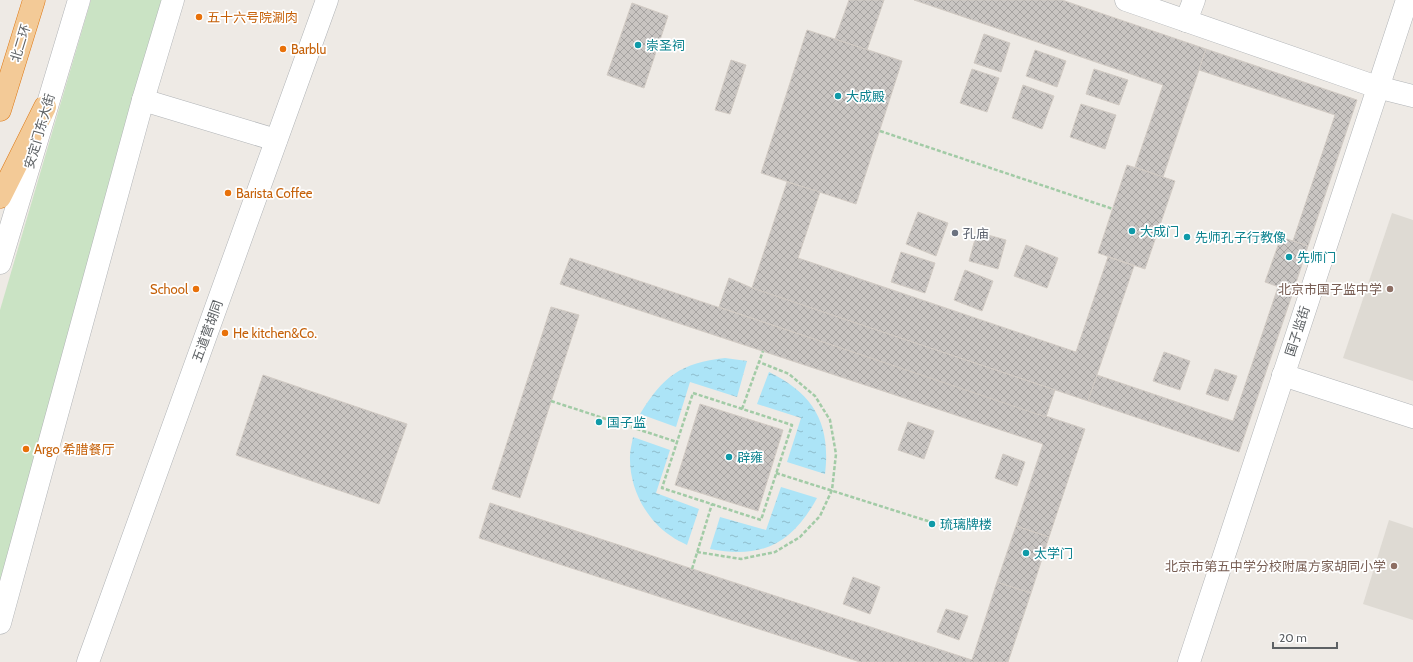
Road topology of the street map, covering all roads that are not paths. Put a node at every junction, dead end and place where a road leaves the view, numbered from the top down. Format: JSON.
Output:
{"nodes":[{"id":1,"x":34,"y":0,"type":"edge"},
{"id":2,"x":79,"y":0,"type":"edge"},
{"id":3,"x":173,"y":0,"type":"edge"},
{"id":4,"x":327,"y":0,"type":"edge"},
{"id":5,"x":1126,"y":0,"type":"edge"},
{"id":6,"x":1194,"y":0,"type":"edge"},
{"id":7,"x":1407,"y":0,"type":"edge"},
{"id":8,"x":1186,"y":21,"type":"junction"},
{"id":9,"x":1378,"y":87,"type":"junction"},
{"id":10,"x":1413,"y":96,"type":"edge"},
{"id":11,"x":144,"y":100,"type":"junction"},
{"id":12,"x":46,"y":107,"type":"junction"},
{"id":13,"x":0,"y":110,"type":"edge"},
{"id":14,"x":276,"y":140,"type":"junction"},
{"id":15,"x":0,"y":197,"type":"edge"},
{"id":16,"x":0,"y":263,"type":"edge"},
{"id":17,"x":1283,"y":374,"type":"junction"},
{"id":18,"x":1413,"y":417,"type":"edge"},
{"id":19,"x":0,"y":623,"type":"edge"},
{"id":20,"x":88,"y":662,"type":"edge"},
{"id":21,"x":1189,"y":662,"type":"edge"}],
"edges":[{"from":1,"to":13,"type":"highway","name":"北二环"},
{"from":2,"to":12,"type":"street","name":"安定门东大街"},
{"from":3,"to":11,"type":"street"},
{"from":4,"to":14,"type":"street","name":"五道营胡同"},
{"from":5,"to":8,"type":"street"},
{"from":6,"to":8,"type":"street"},
{"from":7,"to":9,"type":"street","name":"国子监街"},
{"from":8,"to":9,"type":"street"},
{"from":9,"to":10,"type":"street"},
{"from":9,"to":17,"type":"street","name":"国子监街"},
{"from":11,"to":14,"type":"street"},
{"from":11,"to":19,"type":"street"},
{"from":12,"to":15,"type":"highway"},
{"from":12,"to":16,"type":"street","name":"安定门东大街"},
{"from":14,"to":20,"type":"street","name":"五道营胡同"},
{"from":17,"to":18,"type":"street"},
{"from":17,"to":21,"type":"street","name":"国子监街"}]}
